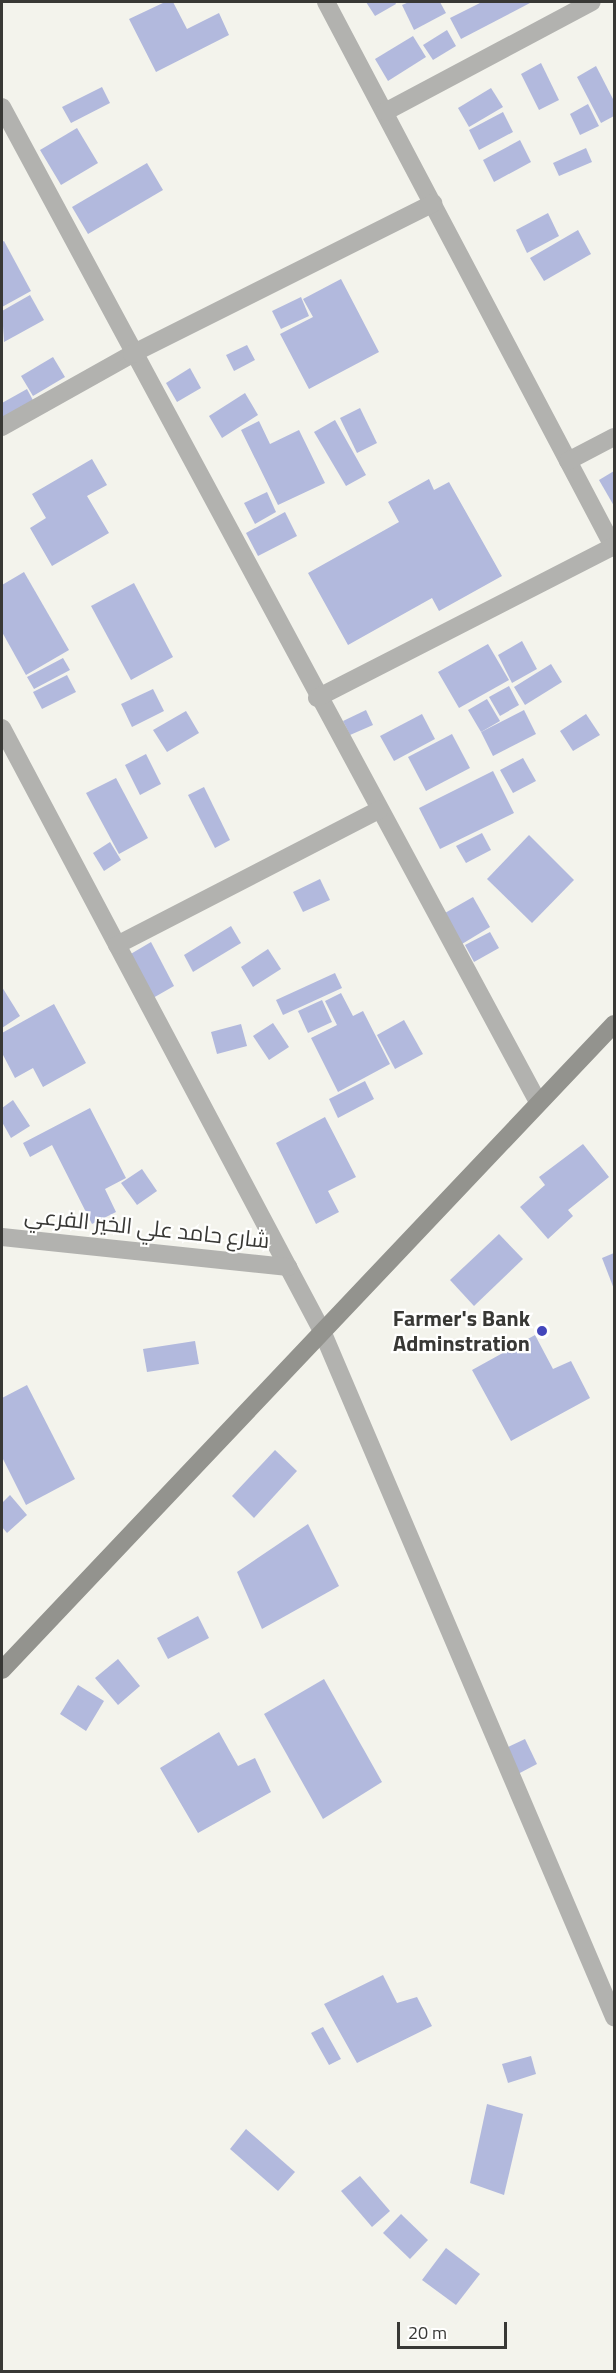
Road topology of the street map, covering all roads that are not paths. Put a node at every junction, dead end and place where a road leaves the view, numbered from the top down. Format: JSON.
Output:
{"nodes":[{"id":1,"x":326,"y":2,"type":"edge"},
{"id":2,"x":592,"y":2,"type":"edge"},
{"id":3,"x":2,"y":107,"type":"edge"},
{"id":4,"x":386,"y":112,"type":"junction"},
{"id":5,"x":433,"y":203,"type":"junction"},
{"id":6,"x":132,"y":354,"type":"junction"},
{"id":7,"x":2,"y":427,"type":"edge"},
{"id":8,"x":615,"y":437,"type":"edge"},
{"id":9,"x":568,"y":461,"type":"junction"},
{"id":10,"x":614,"y":547,"type":"edge"},
{"id":11,"x":317,"y":698,"type":"junction"},
{"id":12,"x":2,"y":728,"type":"edge"},
{"id":13,"x":379,"y":810,"type":"junction"},
{"id":14,"x":117,"y":945,"type":"junction"},
{"id":15,"x":615,"y":1024,"type":"edge"},
{"id":16,"x":538,"y":1102,"type":"junction"},
{"id":17,"x":2,"y":1237,"type":"edge"},
{"id":18,"x":288,"y":1267,"type":"junction"},
{"id":19,"x":322,"y":1331,"type":"junction"},
{"id":20,"x":2,"y":1670,"type":"edge"},
{"id":21,"x":615,"y":2017,"type":"edge"}],
"edges":[{"from":1,"to":4,"type":"street"},
{"from":2,"to":4,"type":"street"},
{"from":3,"to":6,"type":"street"},
{"from":4,"to":5,"type":"street"},
{"from":5,"to":6,"type":"street"},
{"from":5,"to":9,"type":"street"},
{"from":6,"to":7,"type":"street"},
{"from":6,"to":11,"type":"street"},
{"from":8,"to":9,"type":"street"},
{"from":9,"to":10,"type":"street"},
{"from":10,"to":11,"type":"street"},
{"from":11,"to":13,"type":"street"},
{"from":12,"to":14,"type":"street"},
{"from":13,"to":14,"type":"street"},
{"from":13,"to":16,"type":"street"},
{"from":14,"to":18,"type":"street"},
{"from":15,"to":16,"type":"main road"},
{"from":16,"to":19,"type":"main road"},
{"from":17,"to":18,"type":"street","name":"شارع حامد علي الخير الفرعي"},
{"from":18,"to":19,"type":"street"},
{"from":19,"to":20,"type":"main road"},
{"from":19,"to":21,"type":"street"}]}
